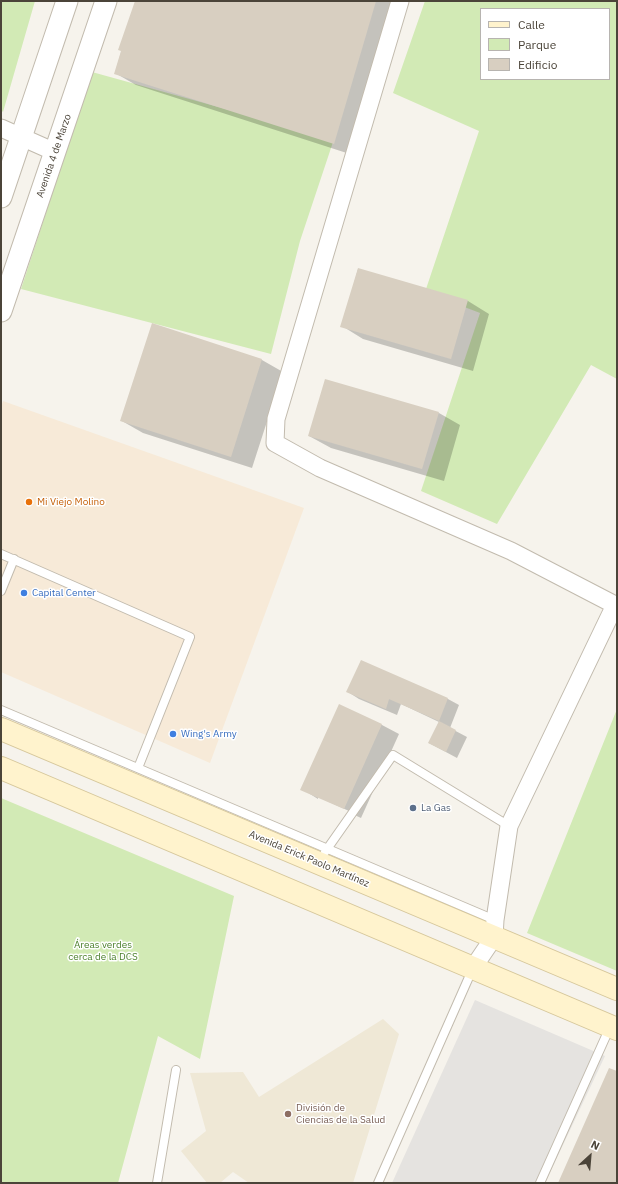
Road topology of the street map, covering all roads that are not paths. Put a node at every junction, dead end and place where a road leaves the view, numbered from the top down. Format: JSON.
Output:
{"nodes":[{"id":1,"x":67,"y":1,"type":"edge"},
{"id":2,"x":106,"y":1,"type":"edge"},
{"id":3,"x":400,"y":1,"type":"edge"},
{"id":4,"x":1,"y":128,"type":"edge"},
{"id":5,"x":21,"y":138,"type":"junction"},
{"id":6,"x":55,"y":152,"type":"junction"},
{"id":7,"x":1,"y":197,"type":"edge"},
{"id":8,"x":1,"y":311,"type":"edge"},
{"id":9,"x":1,"y":554,"type":"edge"},
{"id":10,"x":14,"y":559,"type":"junction"},
{"id":11,"x":3,"y":580,"type":"edge"},
{"id":12,"x":1,"y":591,"type":"edge"},
{"id":13,"x":1,"y":710,"type":"edge"},
{"id":14,"x":7,"y":721,"type":"edge"},
{"id":15,"x":1,"y":768,"type":"edge"},
{"id":16,"x":138,"y":768,"type":"junction"},
{"id":17,"x":268,"y":824,"type":"junction"},
{"id":18,"x":509,"y":826,"type":"junction"},
{"id":19,"x":249,"y":834,"type":"junction"},
{"id":20,"x":323,"y":856,"type":"junction"},
{"id":21,"x":494,"y":928,"type":"junction"},
{"id":22,"x":473,"y":968,"type":"junction"},
{"id":23,"x":617,"y":989,"type":"edge"},
{"id":24,"x":614,"y":1027,"type":"edge"},
{"id":25,"x":176,"y":1070,"type":"dead end"},
{"id":26,"x":157,"y":1183,"type":"edge"},
{"id":27,"x":378,"y":1183,"type":"edge"},
{"id":28,"x":540,"y":1183,"type":"edge"}],
"edges":[{"from":1,"to":5,"type":"street"},
{"from":2,"to":6,"type":"street","name":"Avenida 4 de Marzo"},
{"from":3,"to":18,"type":"street"},
{"from":4,"to":5,"type":"street"},
{"from":5,"to":6,"type":"street"},
{"from":5,"to":7,"type":"street"},
{"from":6,"to":8,"type":"street","name":"Avenida 4 de Marzo"},
{"from":9,"to":10,"type":"lane"},
{"from":10,"to":11,"type":"lane"},
{"from":10,"to":16,"type":"lane"},
{"from":11,"to":12,"type":"lane"},
{"from":13,"to":14,"type":"lane"},
{"from":14,"to":16,"type":"lane"},
{"from":14,"to":19,"type":"main road","name":"Avenida Erick Paolo Martínez"},
{"from":15,"to":22,"type":"main road"},
{"from":16,"to":17,"type":"lane"},
{"from":17,"to":19,"type":"lane"},
{"from":17,"to":20,"type":"lane"},
{"from":18,"to":20,"type":"lane"},
{"from":18,"to":21,"type":"street"},
{"from":19,"to":20,"type":"main road","name":"Avenida Erick Paolo Martínez"},
{"from":20,"to":21,"type":"main road","name":"Avenida Erick Paolo Martínez"},
{"from":21,"to":22,"type":"street"},
{"from":21,"to":23,"type":"main road","name":"Avenida Erick Paolo Martínez"},
{"from":22,"to":24,"type":"main road"},
{"from":22,"to":27,"type":"lane"},
{"from":24,"to":28,"type":"lane"},
{"from":25,"to":26,"type":"lane"}]}
